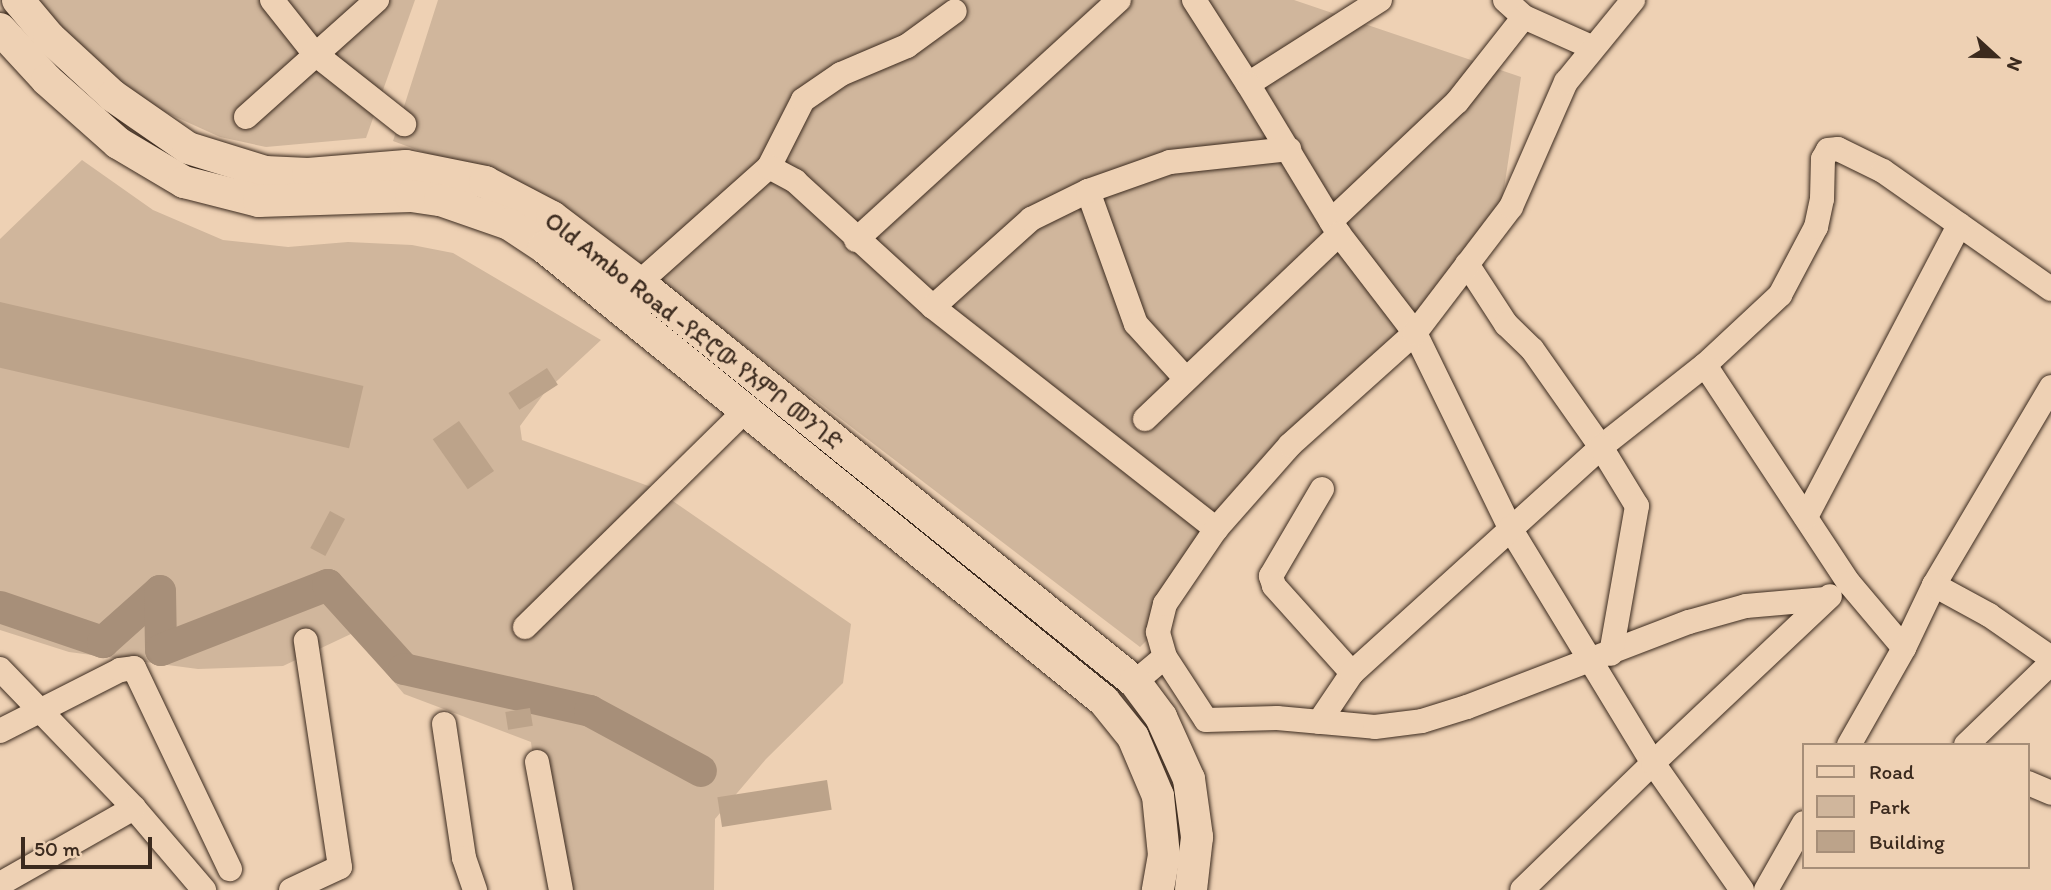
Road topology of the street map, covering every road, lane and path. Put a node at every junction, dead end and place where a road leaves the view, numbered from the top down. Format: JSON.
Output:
{"nodes":[{"id":1,"x":18,"y":0,"type":"edge"},
{"id":2,"x":272,"y":0,"type":"edge"},
{"id":3,"x":377,"y":0,"type":"edge"},
{"id":4,"x":1119,"y":0,"type":"edge"},
{"id":5,"x":1194,"y":0,"type":"edge"},
{"id":6,"x":1380,"y":0,"type":"edge"},
{"id":7,"x":1505,"y":0,"type":"edge"},
{"id":8,"x":1633,"y":0,"type":"edge"},
{"id":9,"x":955,"y":11,"type":"dead end"},
{"id":10,"x":1524,"y":17,"type":"junction"},
{"id":11,"x":0,"y":29,"type":"edge"},
{"id":12,"x":1591,"y":47,"type":"junction"},
{"id":13,"x":314,"y":53,"type":"junction"},
{"id":14,"x":1248,"y":84,"type":"junction"},
{"id":15,"x":246,"y":117,"type":"dead end"},
{"id":16,"x":404,"y":124,"type":"dead end"},
{"id":17,"x":1289,"y":149,"type":"junction"},
{"id":18,"x":769,"y":167,"type":"junction"},
{"id":19,"x":1088,"y":191,"type":"junction"},
{"id":20,"x":1959,"y":225,"type":"junction"},
{"id":21,"x":1335,"y":227,"type":"junction"},
{"id":22,"x":856,"y":240,"type":"junction"},
{"id":23,"x":1466,"y":264,"type":"junction"},
{"id":24,"x":638,"y":282,"type":"junction"},
{"id":25,"x":2051,"y":289,"type":"edge"},
{"id":26,"x":614,"y":305,"type":"junction"},
{"id":27,"x":933,"y":307,"type":"junction"},
{"id":28,"x":1415,"y":333,"type":"junction"},
{"id":29,"x":1704,"y":365,"type":"junction"},
{"id":30,"x":1186,"y":379,"type":"junction"},
{"id":31,"x":2051,"y":387,"type":"edge"},
{"id":32,"x":748,"y":408,"type":"junction"},
{"id":33,"x":1145,"y":419,"type":"dead end"},
{"id":34,"x":1601,"y":447,"type":"junction"},
{"id":35,"x":1322,"y":489,"type":"dead end"},
{"id":36,"x":1806,"y":517,"type":"junction"},
{"id":37,"x":1510,"y":528,"type":"junction"},
{"id":38,"x":1216,"y":529,"type":"junction"},
{"id":39,"x":1849,"y":583,"type":"junction"},
{"id":40,"x":1934,"y":585,"type":"junction"},
{"id":41,"x":1826,"y":599,"type":"junction"},
{"id":42,"x":525,"y":627,"type":"dead end"},
{"id":43,"x":306,"y":641,"type":"dead end"},
{"id":44,"x":1904,"y":648,"type":"junction"},
{"id":45,"x":1165,"y":657,"type":"junction"},
{"id":46,"x":1600,"y":658,"type":"junction"},
{"id":47,"x":2051,"y":660,"type":"edge"},
{"id":48,"x":0,"y":669,"type":"edge"},
{"id":49,"x":1352,"y":673,"type":"junction"},
{"id":50,"x":1135,"y":682,"type":"junction"},
{"id":51,"x":39,"y":709,"type":"junction"},
{"id":52,"x":1319,"y":722,"type":"junction"},
{"id":53,"x":444,"y":724,"type":"dead end"},
{"id":54,"x":0,"y":731,"type":"edge"},
{"id":55,"x":1850,"y":743,"type":"edge"},
{"id":56,"x":1968,"y":743,"type":"edge"},
{"id":57,"x":537,"y":762,"type":"dead end"},
{"id":58,"x":1653,"y":763,"type":"junction"},
{"id":59,"x":2030,"y":784,"type":"edge"},
{"id":60,"x":2051,"y":793,"type":"edge"},
{"id":61,"x":134,"y":808,"type":"junction"},
{"id":62,"x":1802,"y":829,"type":"edge"},
{"id":63,"x":1796,"y":848,"type":"edge"},
{"id":64,"x":230,"y":869,"type":"dead end"},
{"id":65,"x":342,"y":879,"type":"edge"},
{"id":66,"x":0,"y":884,"type":"edge"},
{"id":67,"x":204,"y":890,"type":"edge"},
{"id":68,"x":291,"y":890,"type":"edge"},
{"id":69,"x":475,"y":890,"type":"edge"},
{"id":70,"x":561,"y":890,"type":"edge"},
{"id":71,"x":1158,"y":890,"type":"edge"},
{"id":72,"x":1191,"y":890,"type":"edge"},
{"id":73,"x":1522,"y":890,"type":"edge"},
{"id":74,"x":1742,"y":890,"type":"edge"},
{"id":75,"x":1766,"y":890,"type":"edge"}],
"edges":[{"from":1,"to":24,"type":"main road","name":"Old Ambo Road -የድሮው የአምቦ መንገድ"},
{"from":2,"to":13,"type":"street"},
{"from":3,"to":13,"type":"street"},
{"from":4,"to":22,"type":"street"},
{"from":5,"to":14,"type":"street"},
{"from":6,"to":14,"type":"street"},
{"from":7,"to":10,"type":"street"},
{"from":8,"to":12,"type":"street"},
{"from":9,"to":18,"type":"street"},
{"from":10,"to":12,"type":"street"},
{"from":10,"to":21,"type":"street"},
{"from":11,"to":26,"type":"main road","name":"Old Ambo Road -የድሮው የአምቦ መንገድ"},
{"from":12,"to":23,"type":"street"},
{"from":13,"to":15,"type":"street"},
{"from":13,"to":16,"type":"street"},
{"from":14,"to":17,"type":"street"},
{"from":17,"to":19,"type":"street"},
{"from":17,"to":21,"type":"street"},
{"from":18,"to":22,"type":"street"},
{"from":18,"to":24,"type":"street"},
{"from":19,"to":27,"type":"street"},
{"from":19,"to":30,"type":"street"},
{"from":20,"to":25,"type":"street"},
{"from":20,"to":29,"type":"street"},
{"from":20,"to":36,"type":"street"},
{"from":21,"to":28,"type":"street"},
{"from":21,"to":30,"type":"street"},
{"from":22,"to":27,"type":"street"},
{"from":23,"to":28,"type":"street"},
{"from":23,"to":34,"type":"street"},
{"from":24,"to":26,"type":"street"},
{"from":24,"to":50,"type":"main road","name":"Old Ambo Road -የድሮው የአምቦ መንገድ"},
{"from":26,"to":32,"type":"main road","name":"Old Ambo Road -የድሮው የአምቦ መንገድ"},
{"from":27,"to":38,"type":"street"},
{"from":28,"to":37,"type":"street"},
{"from":28,"to":38,"type":"street"},
{"from":29,"to":34,"type":"street"},
{"from":29,"to":36,"type":"street"},
{"from":30,"to":33,"type":"street"},
{"from":31,"to":40,"type":"street"},
{"from":32,"to":42,"type":"street"},
{"from":32,"to":71,"type":"main road","name":"Old Ambo Road -የድሮው የአምቦ መንገድ"},
{"from":34,"to":37,"type":"street"},
{"from":34,"to":46,"type":"street"},
{"from":35,"to":49,"type":"street"},
{"from":36,"to":39,"type":"street"},
{"from":37,"to":46,"type":"street"},
{"from":37,"to":49,"type":"street"},
{"from":38,"to":45,"type":"street"},
{"from":39,"to":41,"type":"street"},
{"from":39,"to":44,"type":"street"},
{"from":40,"to":44,"type":"street"},
{"from":40,"to":47,"type":"street"},
{"from":41,"to":46,"type":"street"},
{"from":41,"to":58,"type":"street"},
{"from":43,"to":65,"type":"street"},
{"from":44,"to":55,"type":"street"},
{"from":45,"to":50,"type":"street"},
{"from":45,"to":52,"type":"street"},
{"from":46,"to":52,"type":"street"},
{"from":46,"to":58,"type":"street"},
{"from":47,"to":56,"type":"street"},
{"from":48,"to":51,"type":"street"},
{"from":49,"to":52,"type":"street"},
{"from":50,"to":72,"type":"main road","name":"Old Ambo Road -የድሮው የአምቦ መንገድ"},
{"from":51,"to":54,"type":"street"},
{"from":51,"to":61,"type":"street"},
{"from":51,"to":64,"type":"street"},
{"from":53,"to":69,"type":"street"},
{"from":57,"to":70,"type":"street"},
{"from":58,"to":73,"type":"street"},
{"from":58,"to":74,"type":"street"},
{"from":59,"to":60,"type":"street"},
{"from":61,"to":66,"type":"street"},
{"from":61,"to":67,"type":"street"},
{"from":62,"to":63,"type":"street"},
{"from":63,"to":75,"type":"street"},
{"from":65,"to":68,"type":"street"}]}
